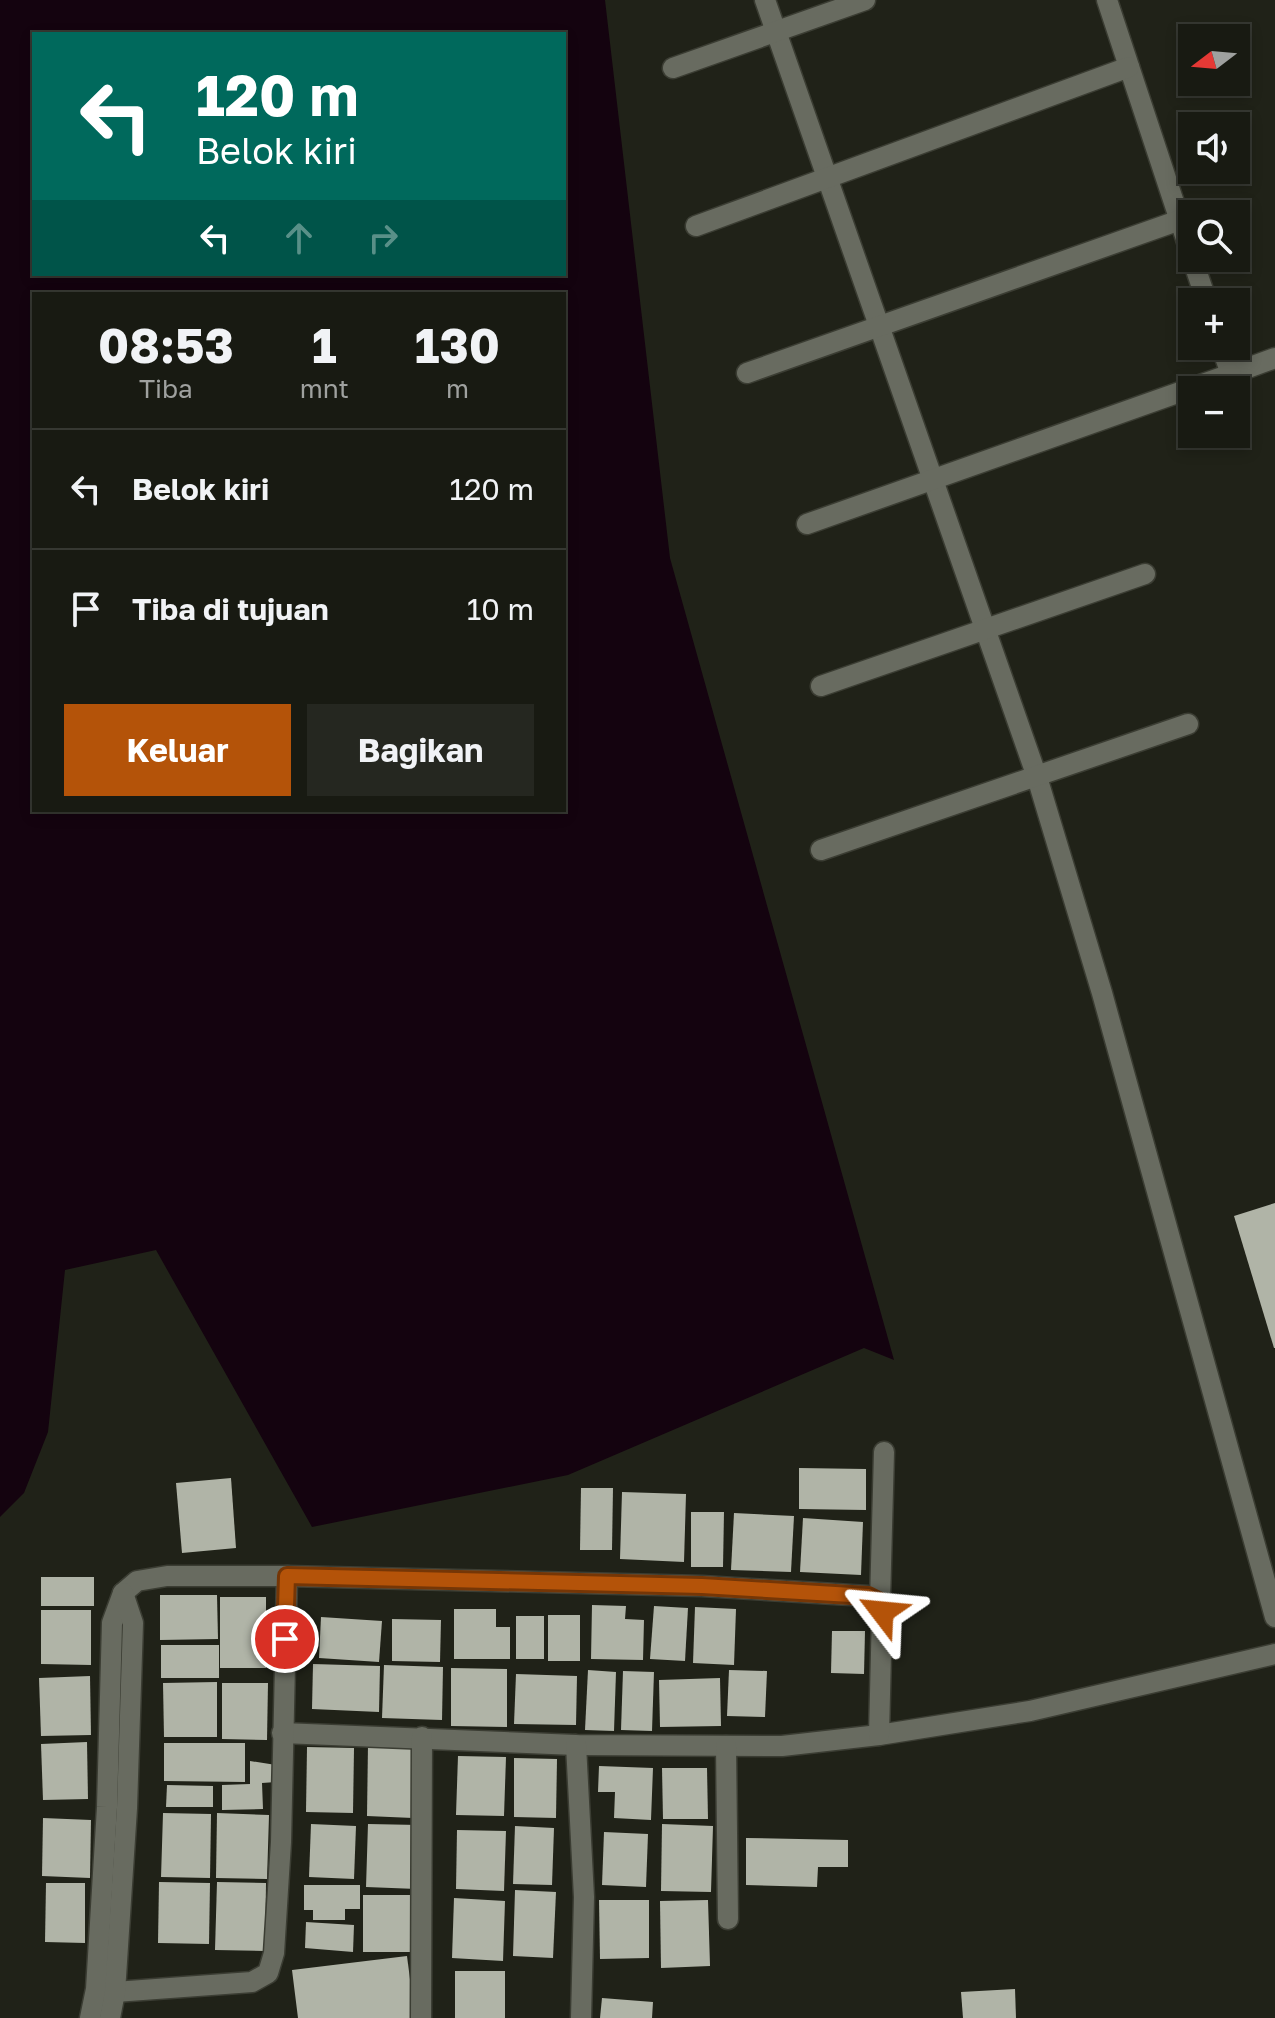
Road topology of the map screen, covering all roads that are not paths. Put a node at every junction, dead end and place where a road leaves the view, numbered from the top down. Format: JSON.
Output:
{"nodes":[{"id":1,"x":765,"y":0,"type":"edge"},
{"id":2,"x":865,"y":0,"type":"edge"},
{"id":3,"x":1107,"y":0,"type":"edge"},
{"id":4,"x":776,"y":33,"type":"junction"},
{"id":5,"x":1129,"y":67,"type":"junction"},
{"id":6,"x":673,"y":68,"type":"dead end"},
{"id":7,"x":826,"y":179,"type":"junction"},
{"id":8,"x":1178,"y":214,"type":"edge"},
{"id":9,"x":1178,"y":221,"type":"edge"},
{"id":10,"x":696,"y":226,"type":"dead end"},
{"id":11,"x":877,"y":328,"type":"junction"},
{"id":12,"x":1275,"y":358,"type":"edge"},
{"id":13,"x":1226,"y":360,"type":"edge"},
{"id":14,"x":747,"y":373,"type":"dead end"},
{"id":15,"x":1231,"y":374,"type":"junction"},
{"id":16,"x":932,"y":481,"type":"junction"},
{"id":17,"x":807,"y":524,"type":"dead end"},
{"id":18,"x":1145,"y":574,"type":"dead end"},
{"id":19,"x":985,"y":631,"type":"junction"},
{"id":20,"x":821,"y":686,"type":"dead end"},
{"id":21,"x":1188,"y":724,"type":"dead end"},
{"id":22,"x":1037,"y":777,"type":"junction"},
{"id":23,"x":821,"y":850,"type":"dead end"},
{"id":24,"x":884,"y":1452,"type":"dead end"},
{"id":25,"x":287,"y":1576,"type":"junction"},
{"id":26,"x":123,"y":1593,"type":"junction"},
{"id":27,"x":880,"y":1602,"type":"junction"},
{"id":28,"x":1275,"y":1617,"type":"edge"},
{"id":29,"x":1275,"y":1654,"type":"edge"},
{"id":30,"x":282,"y":1733,"type":"junction"},
{"id":31,"x":879,"y":1735,"type":"junction"},
{"id":32,"x":422,"y":1737,"type":"junction"},
{"id":33,"x":576,"y":1745,"type":"junction"},
{"id":34,"x":726,"y":1746,"type":"junction"},
{"id":35,"x":728,"y":1919,"type":"dead end"},
{"id":36,"x":115,"y":1992,"type":"junction"},
{"id":37,"x":90,"y":2018,"type":"edge"},
{"id":38,"x":110,"y":2018,"type":"edge"},
{"id":39,"x":421,"y":2018,"type":"edge"},
{"id":40,"x":581,"y":2018,"type":"edge"}],
"edges":[{"from":1,"to":4,"type":"street"},
{"from":2,"to":4,"type":"street"},
{"from":3,"to":5,"type":"street"},
{"from":4,"to":6,"type":"street"},
{"from":4,"to":7,"type":"street"},
{"from":5,"to":7,"type":"street"},
{"from":5,"to":8,"type":"street"},
{"from":7,"to":10,"type":"street"},
{"from":7,"to":11,"type":"street"},
{"from":9,"to":11,"type":"street"},
{"from":11,"to":14,"type":"street"},
{"from":11,"to":16,"type":"street"},
{"from":12,"to":15,"type":"street"},
{"from":13,"to":15,"type":"street"},
{"from":15,"to":16,"type":"street"},
{"from":16,"to":17,"type":"street"},
{"from":16,"to":19,"type":"street"},
{"from":18,"to":19,"type":"street"},
{"from":19,"to":20,"type":"street"},
{"from":19,"to":22,"type":"street"},
{"from":21,"to":22,"type":"street"},
{"from":22,"to":23,"type":"street"},
{"from":22,"to":28,"type":"street"},
{"from":24,"to":27,"type":"street"},
{"from":25,"to":26,"type":"street"},
{"from":25,"to":27,"type":"street"},
{"from":25,"to":30,"type":"street"},
{"from":26,"to":36,"type":"street"},
{"from":26,"to":37,"type":"street"},
{"from":27,"to":31,"type":"street"},
{"from":29,"to":31,"type":"street"},
{"from":30,"to":32,"type":"street"},
{"from":30,"to":36,"type":"street"},
{"from":31,"to":34,"type":"street"},
{"from":32,"to":33,"type":"street"},
{"from":32,"to":39,"type":"street"},
{"from":33,"to":34,"type":"street"},
{"from":33,"to":40,"type":"street"},
{"from":34,"to":35,"type":"street"},
{"from":36,"to":38,"type":"street"}]}
